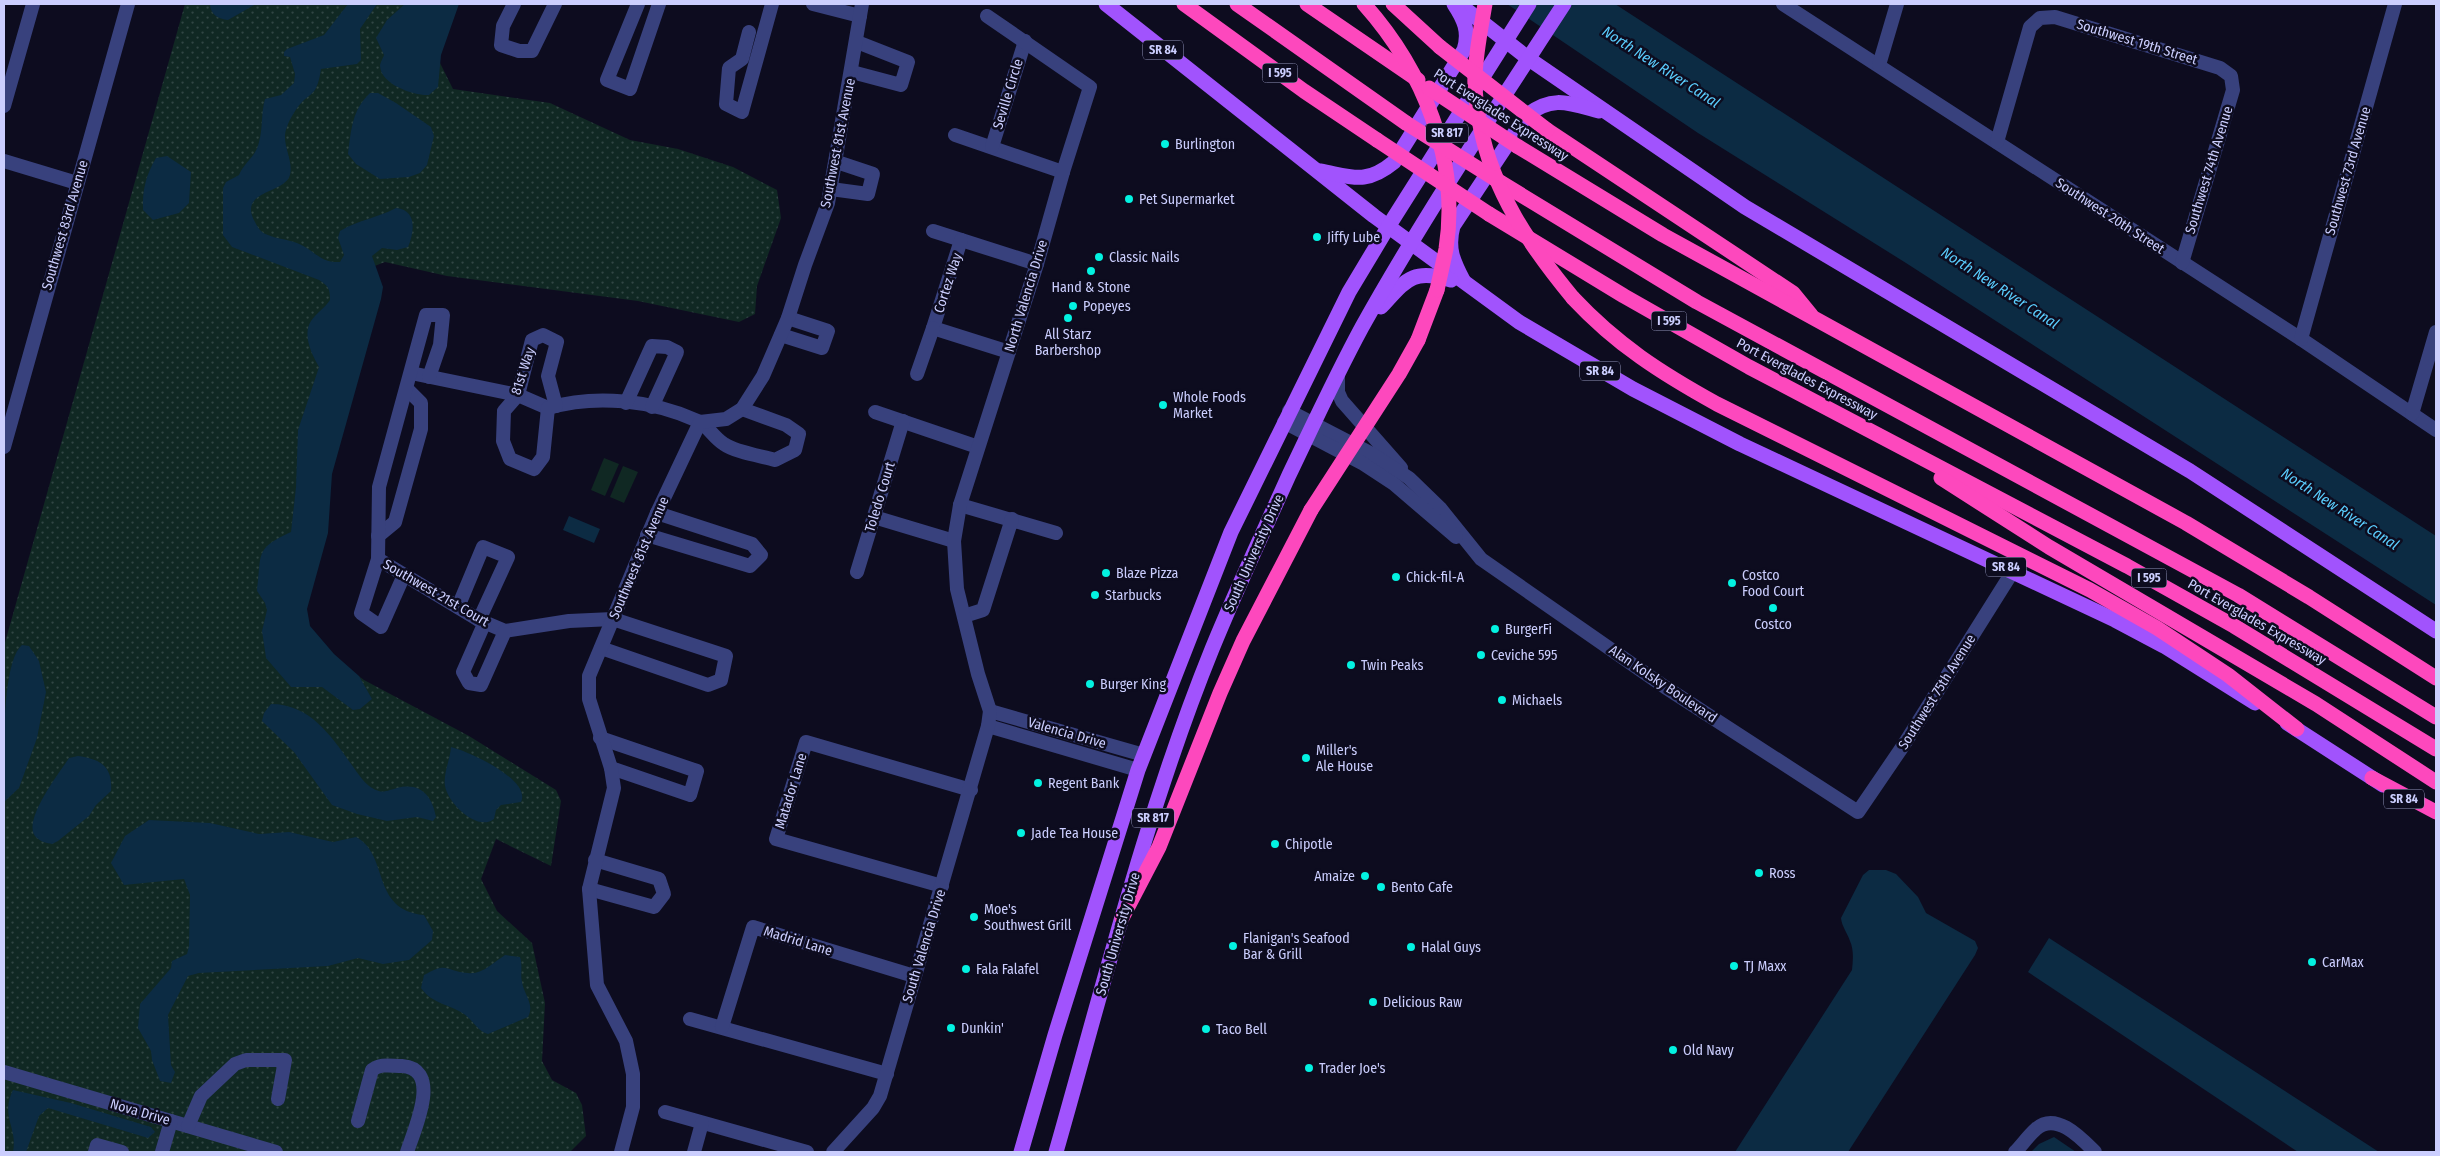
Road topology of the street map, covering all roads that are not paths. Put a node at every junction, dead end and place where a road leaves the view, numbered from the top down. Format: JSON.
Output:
{"nodes":[{"id":1,"x":33,"y":4,"type":"edge"},
{"id":2,"x":128,"y":4,"type":"edge"},
{"id":3,"x":514,"y":4,"type":"edge"},
{"id":4,"x":555,"y":4,"type":"edge"},
{"id":5,"x":638,"y":4,"type":"edge"},
{"id":6,"x":659,"y":4,"type":"edge"},
{"id":7,"x":772,"y":4,"type":"edge"},
{"id":8,"x":813,"y":4,"type":"edge"},
{"id":9,"x":1106,"y":4,"type":"edge"},
{"id":10,"x":1184,"y":4,"type":"edge"},
{"id":11,"x":1237,"y":4,"type":"edge"},
{"id":12,"x":1307,"y":4,"type":"edge"},
{"id":13,"x":1364,"y":4,"type":"edge"},
{"id":14,"x":1393,"y":4,"type":"edge"},
{"id":15,"x":1454,"y":4,"type":"edge"},
{"id":16,"x":1459,"y":4,"type":"edge"},
{"id":17,"x":1485,"y":4,"type":"edge"},
{"id":18,"x":1529,"y":4,"type":"edge"},
{"id":19,"x":1564,"y":4,"type":"edge"},
{"id":20,"x":1783,"y":4,"type":"edge"},
{"id":21,"x":1897,"y":4,"type":"edge"},
{"id":22,"x":2395,"y":4,"type":"edge"},
{"id":23,"x":861,"y":10,"type":"edge"},
{"id":24,"x":987,"y":16,"type":"dead end"},
{"id":25,"x":749,"y":32,"type":"dead end"},
{"id":26,"x":1505,"y":39,"type":"junction"},
{"id":27,"x":1025,"y":41,"type":"junction"},
{"id":28,"x":858,"y":42,"type":"junction"},
{"id":29,"x":1528,"y":59,"type":"junction"},
{"id":30,"x":1879,"y":65,"type":"junction"},
{"id":31,"x":852,"y":72,"type":"junction"},
{"id":32,"x":2232,"y":76,"type":"joint"},
{"id":33,"x":1090,"y":87,"type":"joint"},
{"id":34,"x":4,"y":106,"type":"edge"},
{"id":35,"x":1607,"y":113,"type":"junction"},
{"id":36,"x":955,"y":135,"type":"dead end"},
{"id":37,"x":1996,"y":142,"type":"junction"},
{"id":38,"x":992,"y":147,"type":"junction"},
{"id":39,"x":4,"y":162,"type":"edge"},
{"id":40,"x":837,"y":162,"type":"junction"},
{"id":41,"x":1316,"y":170,"type":"junction"},
{"id":42,"x":1063,"y":172,"type":"junction"},
{"id":43,"x":77,"y":183,"type":"junction"},
{"id":44,"x":831,"y":189,"type":"junction"},
{"id":45,"x":1388,"y":227,"type":"junction"},
{"id":46,"x":933,"y":231,"type":"dead end"},
{"id":47,"x":960,"y":240,"type":"junction"},
{"id":48,"x":1410,"y":244,"type":"junction"},
{"id":49,"x":2182,"y":263,"type":"junction"},
{"id":50,"x":1037,"y":264,"type":"junction"},
{"id":51,"x":1465,"y":284,"type":"junction"},
{"id":52,"x":788,"y":318,"type":"junction"},
{"id":53,"x":1817,"y":322,"type":"junction"},
{"id":54,"x":934,"y":328,"type":"junction"},
{"id":55,"x":1362,"y":328,"type":"junction"},
{"id":56,"x":2436,"y":332,"type":"edge"},
{"id":57,"x":781,"y":334,"type":"junction"},
{"id":58,"x":2301,"y":339,"type":"junction"},
{"id":59,"x":1009,"y":352,"type":"junction"},
{"id":60,"x":411,"y":373,"type":"junction"},
{"id":61,"x":917,"y":374,"type":"dead end"},
{"id":62,"x":1338,"y":376,"type":"junction"},
{"id":63,"x":430,"y":377,"type":"junction"},
{"id":64,"x":407,"y":389,"type":"junction"},
{"id":65,"x":518,"y":395,"type":"junction"},
{"id":66,"x":626,"y":403,"type":"junction"},
{"id":67,"x":552,"y":407,"type":"junction"},
{"id":68,"x":652,"y":407,"type":"junction"},
{"id":69,"x":742,"y":409,"type":"junction"},
{"id":70,"x":875,"y":412,"type":"dead end"},
{"id":71,"x":2412,"y":414,"type":"junction"},
{"id":72,"x":1287,"y":417,"type":"junction"},
{"id":73,"x":903,"y":421,"type":"junction"},
{"id":74,"x":700,"y":422,"type":"junction"},
{"id":75,"x":1853,"y":422,"type":"junction"},
{"id":76,"x":1311,"y":429,"type":"junction"},
{"id":77,"x":2436,"y":430,"type":"edge"},
{"id":78,"x":978,"y":446,"type":"junction"},
{"id":79,"x":4,"y":447,"type":"edge"},
{"id":80,"x":1409,"y":478,"type":"junction"},
{"id":81,"x":960,"y":505,"type":"junction"},
{"id":82,"x":656,"y":512,"type":"junction"},
{"id":83,"x":874,"y":517,"type":"junction"},
{"id":84,"x":1012,"y":519,"type":"junction"},
{"id":85,"x":1056,"y":533,"type":"dead end"},
{"id":86,"x":647,"y":535,"type":"junction"},
{"id":87,"x":378,"y":536,"type":"junction"},
{"id":88,"x":954,"y":541,"type":"junction"},
{"id":89,"x":1472,"y":550,"type":"junction"},
{"id":90,"x":378,"y":559,"type":"junction"},
{"id":91,"x":2013,"y":571,"type":"junction"},
{"id":92,"x":857,"y":572,"type":"dead end"},
{"id":93,"x":404,"y":575,"type":"junction"},
{"id":94,"x":458,"y":607,"type":"junction"},
{"id":95,"x":964,"y":616,"type":"junction"},
{"id":96,"x":613,"y":619,"type":"junction"},
{"id":97,"x":482,"y":621,"type":"junction"},
{"id":98,"x":505,"y":631,"type":"junction"},
{"id":99,"x":2436,"y":631,"type":"edge"},
{"id":100,"x":601,"y":648,"type":"junction"},
{"id":101,"x":2436,"y":678,"type":"edge"},
{"id":102,"x":990,"y":711,"type":"junction"},
{"id":103,"x":2436,"y":717,"type":"edge"},
{"id":104,"x":988,"y":726,"type":"junction"},
{"id":105,"x":2297,"y":729,"type":"junction"},
{"id":106,"x":600,"y":738,"type":"junction"},
{"id":107,"x":2436,"y":750,"type":"edge"},
{"id":108,"x":1144,"y":755,"type":"junction"},
{"id":109,"x":611,"y":768,"type":"junction"},
{"id":110,"x":1138,"y":770,"type":"junction"},
{"id":111,"x":2372,"y":778,"type":"junction"},
{"id":112,"x":2436,"y":782,"type":"edge"},
{"id":113,"x":970,"y":790,"type":"junction"},
{"id":114,"x":1858,"y":812,"type":"joint"},
{"id":115,"x":2436,"y":812,"type":"edge"},
{"id":116,"x":2436,"y":819,"type":"edge"},
{"id":117,"x":595,"y":860,"type":"junction"},
{"id":118,"x":942,"y":886,"type":"junction"},
{"id":119,"x":589,"y":889,"type":"junction"},
{"id":120,"x":1122,"y":918,"type":"junction"},
{"id":121,"x":914,"y":976,"type":"junction"},
{"id":122,"x":690,"y":1019,"type":"dead end"},
{"id":123,"x":722,"y":1027,"type":"junction"},
{"id":124,"x":4,"y":1072,"type":"edge"},
{"id":125,"x":887,"y":1074,"type":"junction"},
{"id":126,"x":278,"y":1099,"type":"dead end"},
{"id":127,"x":665,"y":1112,"type":"dead end"},
{"id":128,"x":358,"y":1120,"type":"dead end"},
{"id":129,"x":171,"y":1121,"type":"junction"},
{"id":130,"x":702,"y":1123,"type":"junction"},
{"id":131,"x":188,"y":1126,"type":"junction"},
{"id":132,"x":799,"y":1151,"type":"edge"},
{"id":133,"x":95,"y":1152,"type":"edge"},
{"id":134,"x":122,"y":1152,"type":"edge"},
{"id":135,"x":162,"y":1152,"type":"edge"},
{"id":136,"x":276,"y":1152,"type":"edge"},
{"id":137,"x":407,"y":1152,"type":"edge"},
{"id":138,"x":621,"y":1152,"type":"edge"},
{"id":139,"x":694,"y":1152,"type":"edge"},
{"id":140,"x":833,"y":1152,"type":"edge"},
{"id":141,"x":1021,"y":1152,"type":"edge"},
{"id":142,"x":1056,"y":1152,"type":"edge"},
{"id":143,"x":2015,"y":1152,"type":"edge"},
{"id":144,"x":2094,"y":1152,"type":"edge"}],
"edges":[{"from":1,"to":34,"type":"street"},
{"from":2,"to":43,"type":"street","name":"Southwest 83rd Avenue"},
{"from":3,"to":4,"type":"street"},
{"from":5,"to":6,"type":"street"},
{"from":7,"to":25,"type":"street"},
{"from":8,"to":23,"type":"street"},
{"from":9,"to":41,"type":"main road","number":"SR 84"},
{"from":10,"to":75,"type":"highway","name":"Port Everglades Expressway","number":"I 595","bridge":true},
{"from":11,"to":103,"type":"highway","bridge":true},
{"from":12,"to":53,"type":"highway","name":"Port Everglades Expressway","bridge":true},
{"from":13,"to":120,"type":"highway","bridge":true},
{"from":14,"to":53,"type":"highway","bridge":true},
{"from":15,"to":41,"type":"main road"},
{"from":16,"to":26,"type":"main road"},
{"from":17,"to":105,"type":"highway","bridge":true},
{"from":18,"to":26,"type":"main road","name":"South University Drive","number":"SR 817"},
{"from":19,"to":29,"type":"main road","name":"South University Drive","number":"SR 817"},
{"from":20,"to":30,"type":"street","name":"Southwest 20th Street"},
{"from":21,"to":30,"type":"street"},
{"from":22,"to":58,"type":"street","name":"Southwest 73rd Avenue"},
{"from":23,"to":28,"type":"street","name":"Southwest 81st Avenue"},
{"from":24,"to":27,"type":"street","name":"Seville Circle"},
{"from":26,"to":29,"type":"main road"},
{"from":26,"to":45,"type":"main road","name":"South University Drive","number":"SR 817"},
{"from":27,"to":33,"type":"street","name":"Seville Circle"},
{"from":27,"to":38,"type":"street","name":"Seville Circle"},
{"from":28,"to":31,"type":"street","name":"Southwest 81st Avenue"},
{"from":28,"to":31,"type":"street"},
{"from":29,"to":35,"type":"main road"},
{"from":29,"to":48,"type":"main road","name":"South University Drive","number":"SR 817"},
{"from":30,"to":37,"type":"street","name":"Southwest 20th Street"},
{"from":31,"to":40,"type":"street","name":"Southwest 81st Avenue"},
{"from":32,"to":37,"type":"street","name":"Southwest 19th Street"},
{"from":32,"to":49,"type":"street","name":"Southwest 74th Avenue"},
{"from":33,"to":42,"type":"street","name":"North Valencia Drive"},
{"from":35,"to":51,"type":"main road"},
{"from":35,"to":99,"type":"main road"},
{"from":36,"to":38,"type":"street","name":"Seville Circle"},
{"from":37,"to":49,"type":"street","name":"Southwest 20th Street"},
{"from":38,"to":42,"type":"street","name":"Seville Circle"},
{"from":39,"to":43,"type":"street"},
{"from":40,"to":44,"type":"street","name":"Southwest 81st Avenue"},
{"from":40,"to":44,"type":"street"},
{"from":41,"to":45,"type":"main road","number":"SR 84"},
{"from":42,"to":50,"type":"street","name":"North Valencia Drive"},
{"from":43,"to":79,"type":"street","name":"Southwest 83rd Avenue"},
{"from":44,"to":52,"type":"street","name":"Southwest 81st Avenue"},
{"from":45,"to":48,"type":"main road","number":"SR 84"},
{"from":45,"to":72,"type":"main road","name":"South University Drive","number":"SR 817"},
{"from":46,"to":47,"type":"street"},
{"from":47,"to":50,"type":"street","name":"Cortez Way"},
{"from":47,"to":54,"type":"street","name":"Cortez Way"},
{"from":48,"to":51,"type":"main road","number":"SR 84"},
{"from":48,"to":55,"type":"main road","name":"South University Drive","number":"SR 817"},
{"from":49,"to":58,"type":"street","name":"Southwest 20th Street"},
{"from":50,"to":59,"type":"street","name":"North Valencia Drive"},
{"from":51,"to":55,"type":"main road"},
{"from":51,"to":91,"type":"main road","number":"SR 84"},
{"from":52,"to":57,"type":"street","name":"Southwest 81st Avenue"},
{"from":52,"to":57,"type":"street"},
{"from":53,"to":101,"type":"highway","name":"Port Everglades Expressway"},
{"from":54,"to":59,"type":"street","name":"Cortez Way"},
{"from":54,"to":61,"type":"street"},
{"from":55,"to":62,"type":"main road","name":"South University Drive","number":"SR 817"},
{"from":56,"to":71,"type":"street"},
{"from":57,"to":69,"type":"street","name":"Southwest 81st Avenue"},
{"from":58,"to":71,"type":"street","name":"Southwest 20th Street"},
{"from":59,"to":78,"type":"street","name":"North Valencia Drive"},
{"from":60,"to":63,"type":"street"},
{"from":60,"to":63,"type":"street"},
{"from":60,"to":64,"type":"street"},
{"from":62,"to":76,"type":"main road","name":"South University Drive","number":"SR 817"},
{"from":62,"to":80,"type":"street"},
{"from":63,"to":65,"type":"street"},
{"from":64,"to":87,"type":"street"},
{"from":64,"to":87,"type":"street"},
{"from":65,"to":67,"type":"street"},
{"from":65,"to":67,"type":"street","name":"81st Way"},
{"from":65,"to":67,"type":"street","name":"81st Way"},
{"from":66,"to":67,"type":"street"},
{"from":66,"to":68,"type":"street"},
{"from":66,"to":68,"type":"street"},
{"from":68,"to":74,"type":"street"},
{"from":69,"to":74,"type":"street"},
{"from":69,"to":74,"type":"street"},
{"from":70,"to":73,"type":"street"},
{"from":71,"to":77,"type":"street","name":"Southwest 20th Street"},
{"from":72,"to":76,"type":"street","name":"Alan Kolsky Boulevard"},
{"from":72,"to":108,"type":"main road","name":"South University Drive","number":"SR 817"},
{"from":73,"to":78,"type":"street"},
{"from":73,"to":83,"type":"street","name":"Toledo Court"},
{"from":74,"to":82,"type":"street","name":"Southwest 81st Avenue"},
{"from":75,"to":107,"type":"highway","name":"Port Everglades Expressway","number":"I 595"},
{"from":75,"to":112,"type":"highway"},
{"from":76,"to":80,"type":"street","name":"Alan Kolsky Boulevard"},
{"from":76,"to":89,"type":"street","name":"Alan Kolsky Boulevard"},
{"from":76,"to":120,"type":"main road","name":"South University Drive","number":"SR 817"},
{"from":78,"to":81,"type":"street","name":"North Valencia Drive"},
{"from":80,"to":89,"type":"street","name":"Alan Kolsky Boulevard"},
{"from":81,"to":84,"type":"street"},
{"from":81,"to":88,"type":"street","name":"North Valencia Drive"},
{"from":82,"to":86,"type":"street","name":"Southwest 81st Avenue"},
{"from":82,"to":86,"type":"street"},
{"from":83,"to":88,"type":"street"},
{"from":83,"to":92,"type":"street","name":"Toledo Court"},
{"from":84,"to":85,"type":"street"},
{"from":84,"to":95,"type":"street"},
{"from":86,"to":96,"type":"street","name":"Southwest 81st Avenue"},
{"from":87,"to":90,"type":"street"},
{"from":88,"to":95,"type":"street","name":"North Valencia Drive"},
{"from":89,"to":114,"type":"street","name":"Alan Kolsky Boulevard"},
{"from":90,"to":93,"type":"street","name":"Southwest 21st Court"},
{"from":90,"to":93,"type":"street"},
{"from":91,"to":105,"type":"main road","number":"SR 84"},
{"from":91,"to":114,"type":"street","name":"Southwest 75th Avenue"},
{"from":93,"to":94,"type":"street","name":"Southwest 21st Court"},
{"from":94,"to":97,"type":"street","name":"Southwest 21st Court"},
{"from":94,"to":97,"type":"street"},
{"from":95,"to":102,"type":"street","name":"North Valencia Drive"},
{"from":96,"to":98,"type":"street","name":"Southwest 21st Court"},
{"from":96,"to":100,"type":"street","name":"Southwest 81st Avenue"},
{"from":96,"to":100,"type":"street","name":"Southwest 21st Court"},
{"from":97,"to":98,"type":"street","name":"Southwest 21st Court"},
{"from":97,"to":98,"type":"street"},
{"from":100,"to":106,"type":"street","name":"Southwest 81st Avenue"},
{"from":102,"to":104,"type":"street","name":"North Valencia Drive"},
{"from":102,"to":108,"type":"street","name":"Valencia Drive"},
{"from":104,"to":110,"type":"street","name":"Valencia Drive"},
{"from":104,"to":113,"type":"street","name":"South Valencia Drive"},
{"from":105,"to":111,"type":"main road","number":"SR 84"},
{"from":106,"to":109,"type":"street","name":"Southwest 81st Avenue"},
{"from":106,"to":109,"type":"street"},
{"from":108,"to":110,"type":"main road","name":"South University Drive","number":"SR 817"},
{"from":109,"to":117,"type":"street","name":"Southwest 81st Avenue"},
{"from":110,"to":141,"type":"main road","name":"South University Drive","number":"SR 817"},
{"from":111,"to":115,"type":"highway"},
{"from":111,"to":116,"type":"main road","number":"SR 84"},
{"from":113,"to":118,"type":"street","name":"South Valencia Drive"},
{"from":113,"to":118,"type":"street","name":"Matador Lane"},
{"from":117,"to":119,"type":"street","name":"Southwest 81st Avenue"},
{"from":117,"to":119,"type":"street"},
{"from":118,"to":121,"type":"street","name":"South Valencia Drive"},
{"from":119,"to":138,"type":"street","name":"Southwest 81st Avenue"},
{"from":120,"to":142,"type":"main road","name":"South University Drive","number":"SR 817"},
{"from":121,"to":123,"type":"street","name":"Madrid Lane"},
{"from":121,"to":125,"type":"street","name":"South Valencia Drive"},
{"from":122,"to":123,"type":"street"},
{"from":123,"to":125,"type":"street"},
{"from":124,"to":129,"type":"street","name":"Nova Drive"},
{"from":125,"to":140,"type":"street","name":"South Valencia Drive"},
{"from":126,"to":131,"type":"street"},
{"from":127,"to":130,"type":"street"},
{"from":128,"to":137,"type":"street"},
{"from":129,"to":131,"type":"street","name":"Nova Drive"},
{"from":129,"to":135,"type":"street"},
{"from":130,"to":132,"type":"street"},
{"from":130,"to":139,"type":"street"},
{"from":131,"to":136,"type":"street","name":"Nova Drive"},
{"from":133,"to":134,"type":"street"},
{"from":143,"to":144,"type":"street"}]}
